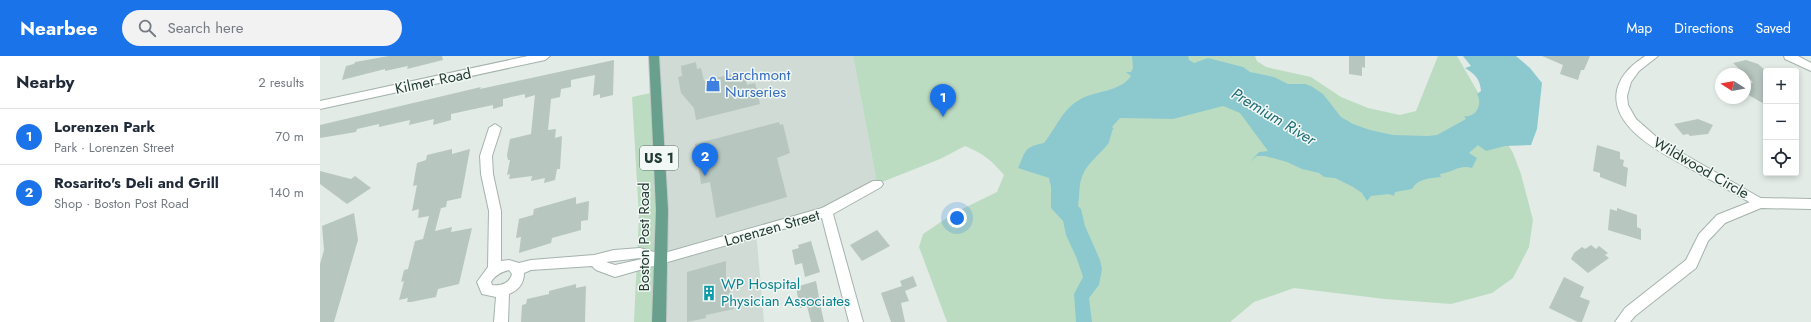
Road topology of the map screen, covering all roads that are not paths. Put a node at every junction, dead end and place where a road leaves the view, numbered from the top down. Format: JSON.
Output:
{"nodes":[{"id":1,"x":545,"y":56,"type":"edge"},
{"id":2,"x":654,"y":56,"type":"edge"},
{"id":3,"x":1653,"y":56,"type":"edge"},
{"id":4,"x":1789,"y":56,"type":"edge"},
{"id":5,"x":1811,"y":67,"type":"edge"},
{"id":6,"x":320,"y":105,"type":"edge"},
{"id":7,"x":496,"y":128,"type":"dead end"},
{"id":8,"x":877,"y":184,"type":"dead end"},
{"id":9,"x":1760,"y":203,"type":"junction"},
{"id":10,"x":1811,"y":204,"type":"edge"},
{"id":11,"x":826,"y":212,"type":"junction"},
{"id":12,"x":662,"y":260,"type":"junction"},
{"id":13,"x":518,"y":269,"type":"junction"},
{"id":14,"x":494,"y":270,"type":"junction"},
{"id":15,"x":503,"y":291,"type":"junction"},
{"id":16,"x":500,"y":322,"type":"edge"},
{"id":17,"x":659,"y":322,"type":"edge"},
{"id":18,"x":856,"y":322,"type":"edge"},
{"id":19,"x":1622,"y":322,"type":"edge"}],
"edges":[{"from":1,"to":6,"type":"street","name":"Kilmer Road"},
{"from":2,"to":12,"type":"main road","name":"Boston Post Road","number":"US 1"},
{"from":3,"to":9,"type":"street","name":"Wildwood Circle"},
{"from":4,"to":5,"type":"street"},
{"from":7,"to":14,"type":"street"},
{"from":8,"to":11,"type":"street","name":"Lorenzen Street"},
{"from":9,"to":10,"type":"street"},
{"from":9,"to":19,"type":"street"},
{"from":11,"to":12,"type":"street","name":"Lorenzen Street"},
{"from":11,"to":18,"type":"street"},
{"from":12,"to":13,"type":"street","name":"Lorenzen Street"},
{"from":12,"to":17,"type":"main road","name":"Boston Post Road","number":"US 1"},
{"from":13,"to":14,"type":"street"},
{"from":13,"to":15,"type":"street"},
{"from":14,"to":15,"type":"street"},
{"from":15,"to":16,"type":"street"}]}
